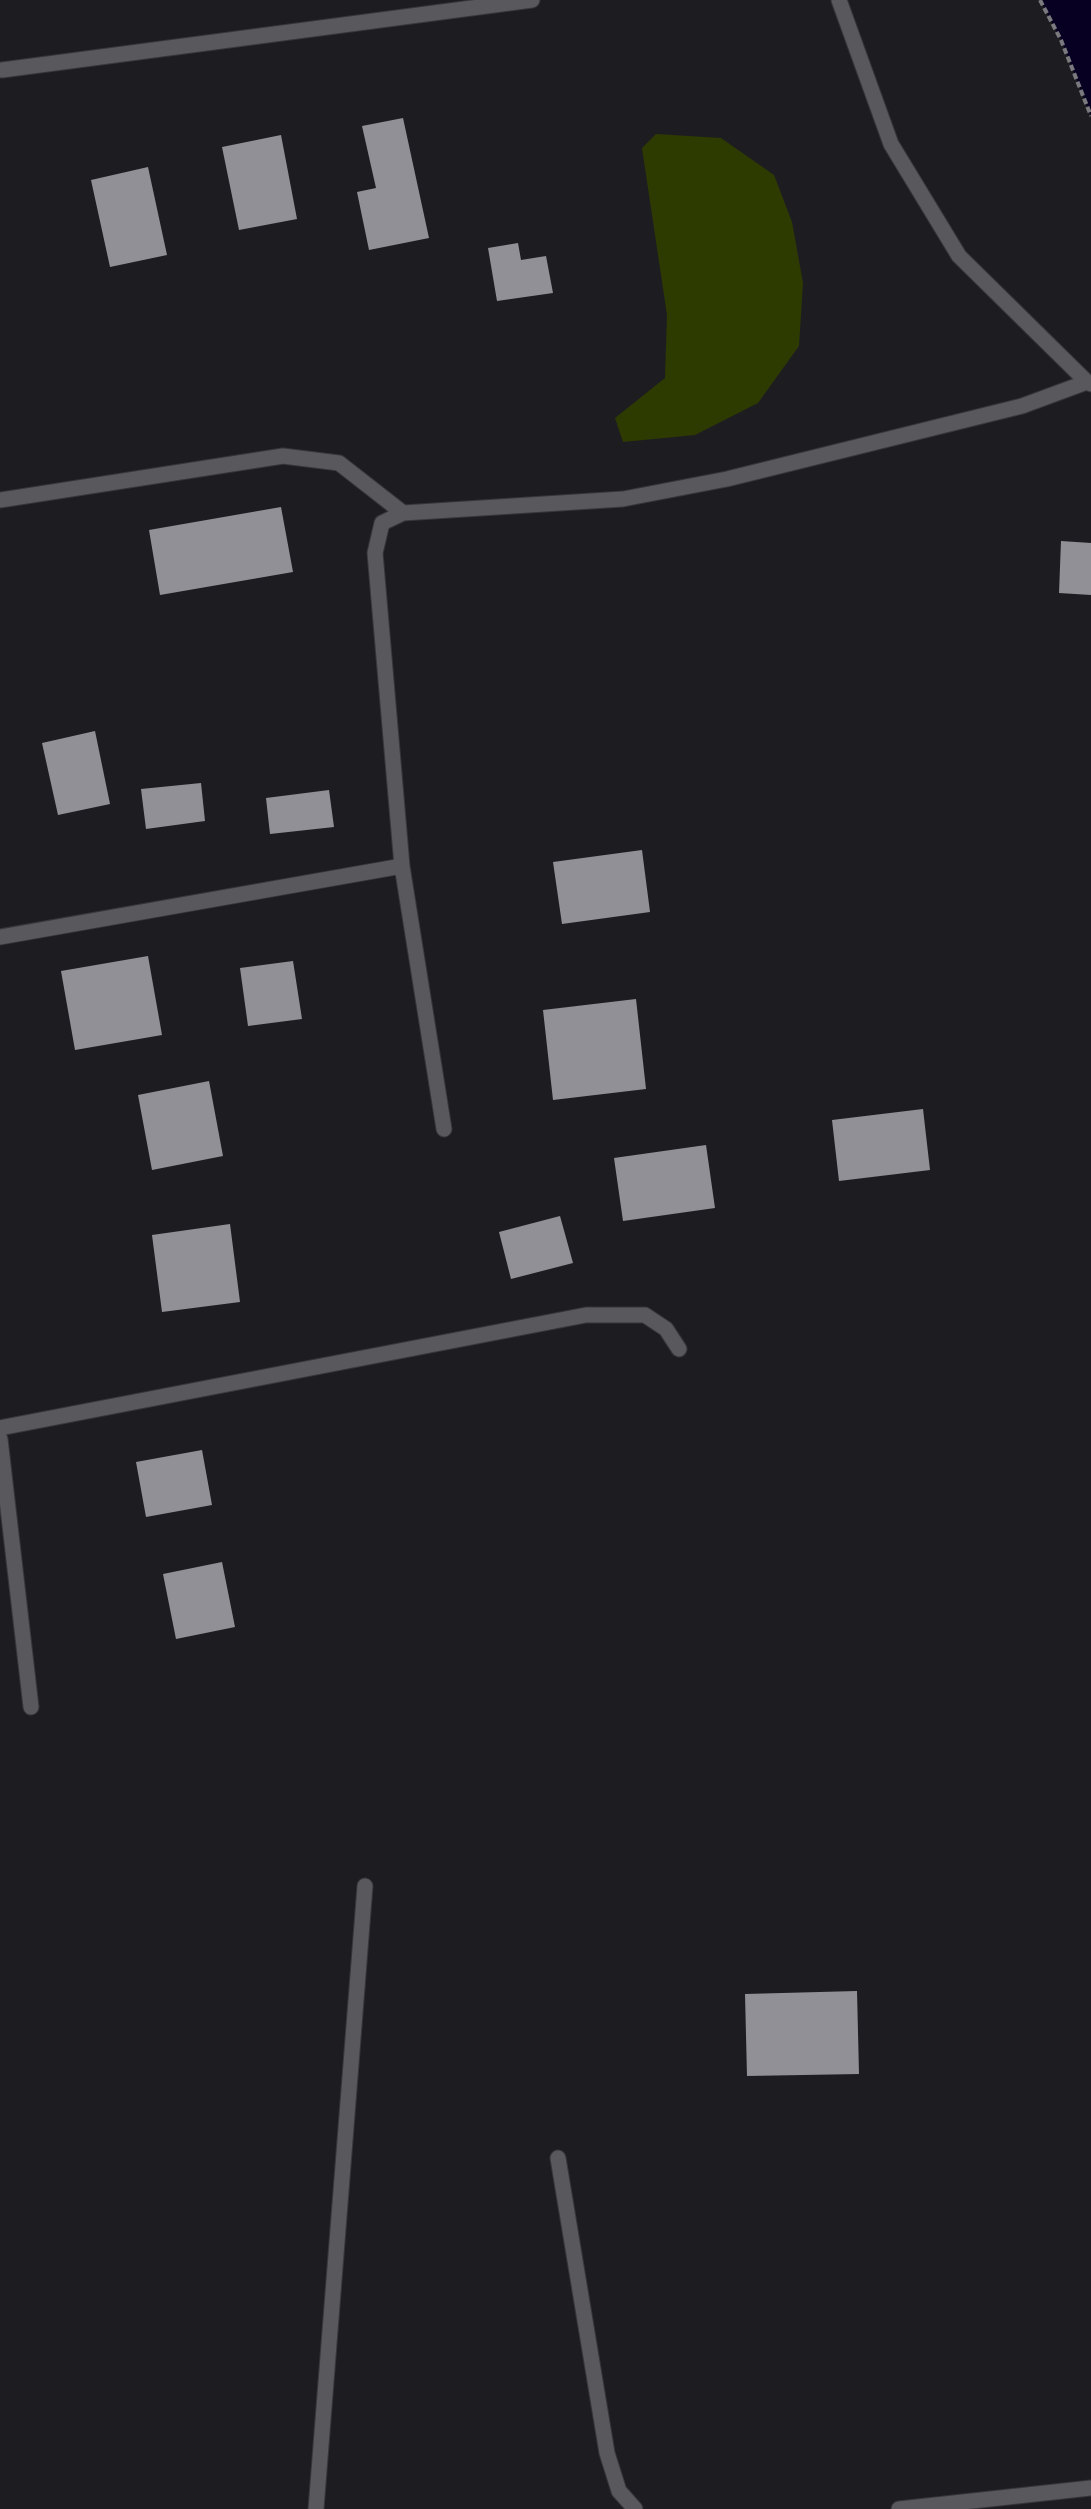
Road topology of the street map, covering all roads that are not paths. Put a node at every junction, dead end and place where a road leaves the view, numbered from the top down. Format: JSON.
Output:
{"nodes":[{"id":1,"x":532,"y":0,"type":"edge"},
{"id":2,"x":839,"y":0,"type":"edge"},
{"id":3,"x":2,"y":70,"type":"dead end"},
{"id":4,"x":1089,"y":383,"type":"edge"},
{"id":5,"x":0,"y":500,"type":"edge"},
{"id":6,"x":403,"y":513,"type":"junction"},
{"id":7,"x":402,"y":866,"type":"junction"},
{"id":8,"x":0,"y":937,"type":"edge"},
{"id":9,"x":444,"y":1129,"type":"dead end"},
{"id":10,"x":679,"y":1349,"type":"dead end"},
{"id":11,"x":0,"y":1428,"type":"edge"},
{"id":12,"x":0,"y":1439,"type":"edge"},
{"id":13,"x":31,"y":1707,"type":"dead end"},
{"id":14,"x":365,"y":1886,"type":"dead end"},
{"id":15,"x":558,"y":2158,"type":"dead end"},
{"id":16,"x":1091,"y":2488,"type":"edge"},
{"id":17,"x":316,"y":2509,"type":"edge"},
{"id":18,"x":635,"y":2509,"type":"edge"},
{"id":19,"x":899,"y":2509,"type":"edge"}],
"edges":[{"from":1,"to":3,"type":"lane"},
{"from":2,"to":4,"type":"lane"},
{"from":4,"to":6,"type":"lane"},
{"from":5,"to":6,"type":"lane"},
{"from":6,"to":7,"type":"lane"},
{"from":7,"to":8,"type":"lane"},
{"from":7,"to":9,"type":"lane"},
{"from":10,"to":11,"type":"lane"},
{"from":12,"to":13,"type":"lane"},
{"from":14,"to":17,"type":"lane"},
{"from":15,"to":18,"type":"lane"},
{"from":16,"to":19,"type":"lane"}]}
